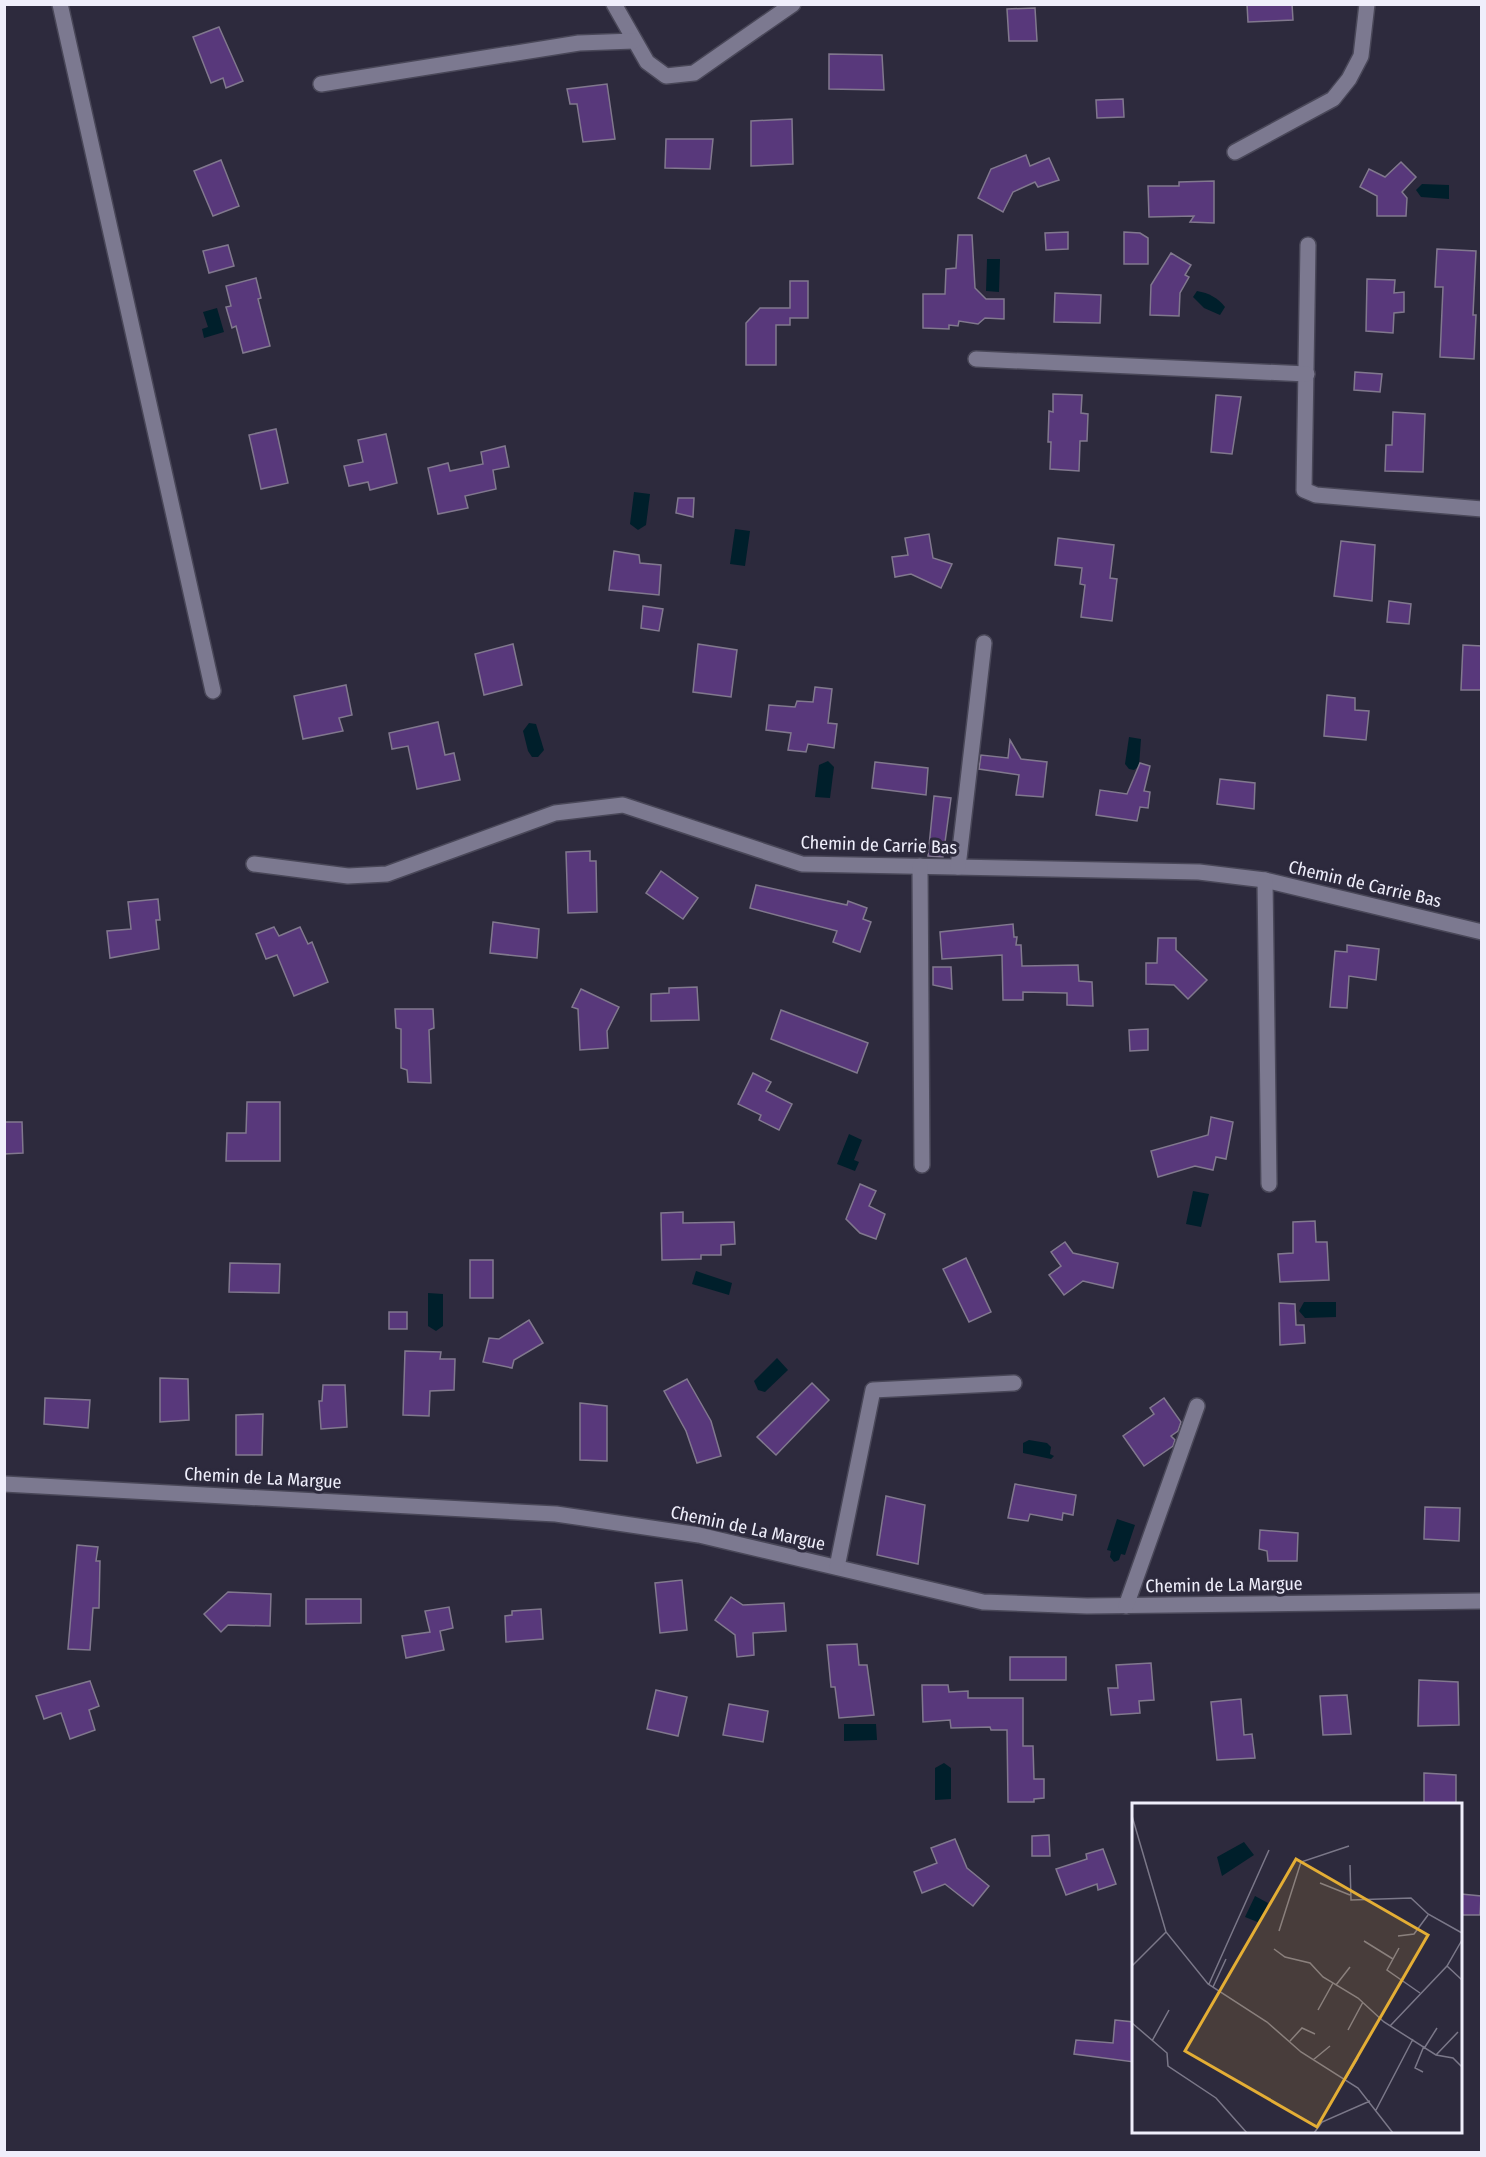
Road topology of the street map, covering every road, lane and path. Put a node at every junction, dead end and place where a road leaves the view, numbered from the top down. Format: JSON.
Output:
{"nodes":[{"id":1,"x":60,"y":4,"type":"edge"},
{"id":2,"x":614,"y":4,"type":"edge"},
{"id":3,"x":794,"y":4,"type":"edge"},
{"id":4,"x":1367,"y":4,"type":"edge"},
{"id":5,"x":634,"y":41,"type":"junction"},
{"id":6,"x":321,"y":84,"type":"dead end"},
{"id":7,"x":1235,"y":152,"type":"dead end"},
{"id":8,"x":1308,"y":245,"type":"dead end"},
{"id":9,"x":976,"y":359,"type":"dead end"},
{"id":10,"x":1307,"y":375,"type":"junction"},
{"id":11,"x":1482,"y":508,"type":"edge"},
{"id":12,"x":984,"y":643,"type":"dead end"},
{"id":13,"x":213,"y":691,"type":"dead end"},
{"id":14,"x":254,"y":864,"type":"dead end"},
{"id":15,"x":920,"y":867,"type":"junction"},
{"id":16,"x":958,"y":867,"type":"junction"},
{"id":17,"x":1265,"y":880,"type":"junction"},
{"id":18,"x":1482,"y":932,"type":"edge"},
{"id":19,"x":922,"y":1165,"type":"dead end"},
{"id":20,"x":1269,"y":1184,"type":"dead end"},
{"id":21,"x":1014,"y":1383,"type":"dead end"},
{"id":22,"x":1197,"y":1406,"type":"dead end"},
{"id":23,"x":4,"y":1484,"type":"edge"},
{"id":24,"x":837,"y":1567,"type":"junction"},
{"id":25,"x":1482,"y":1601,"type":"edge"},
{"id":26,"x":1126,"y":1605,"type":"junction"}],
"edges":[{"from":1,"to":13,"type":"street"},
{"from":2,"to":5,"type":"street"},
{"from":3,"to":5,"type":"street"},
{"from":4,"to":7,"type":"street"},
{"from":5,"to":6,"type":"street"},
{"from":8,"to":10,"type":"street"},
{"from":9,"to":10,"type":"street"},
{"from":10,"to":11,"type":"street"},
{"from":12,"to":16,"type":"street"},
{"from":14,"to":15,"type":"street","name":"Chemin de Carrie Bas"},
{"from":15,"to":16,"type":"street","name":"Chemin de Carrie Bas"},
{"from":15,"to":19,"type":"street"},
{"from":16,"to":17,"type":"street","name":"Chemin de Carrie Bas"},
{"from":17,"to":18,"type":"street","name":"Chemin de Carrie Bas"},
{"from":17,"to":20,"type":"street"},
{"from":21,"to":24,"type":"street"},
{"from":22,"to":26,"type":"street"},
{"from":23,"to":24,"type":"street","name":"Chemin de La Margue"},
{"from":24,"to":26,"type":"street","name":"Chemin de La Margue"},
{"from":25,"to":26,"type":"street","name":"Chemin de La Margue"}]}
